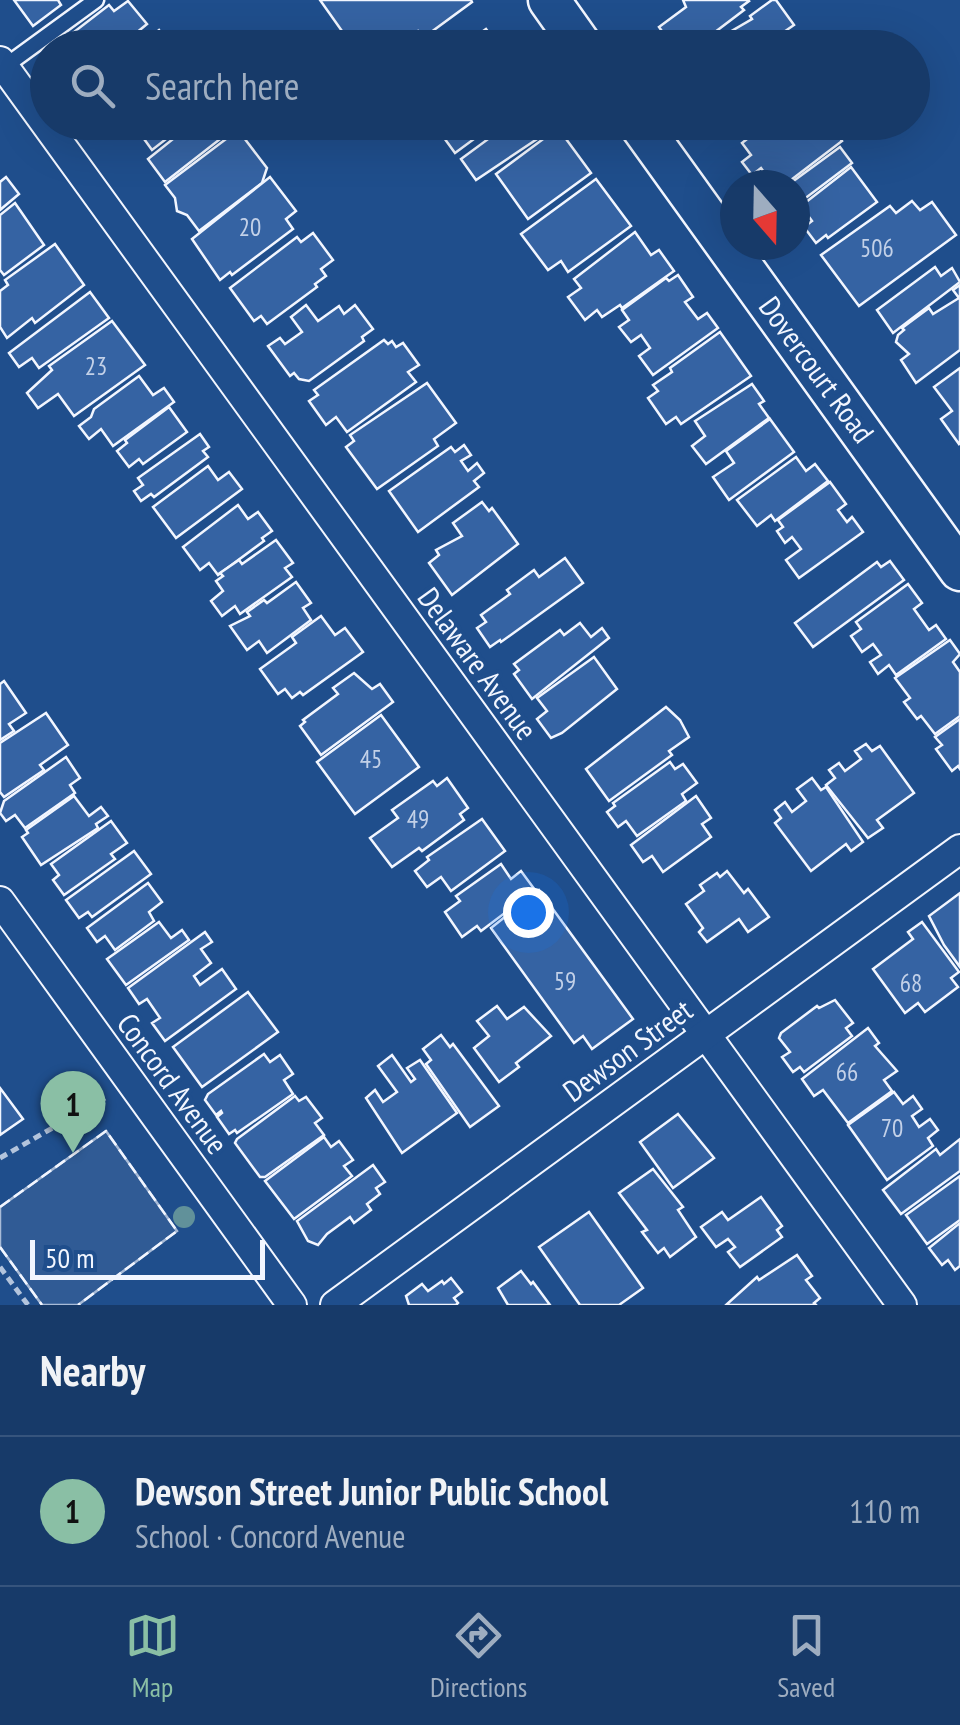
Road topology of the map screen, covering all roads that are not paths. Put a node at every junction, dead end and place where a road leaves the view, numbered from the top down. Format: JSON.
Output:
{"nodes":[{"id":1,"x":96,"y":0,"type":"edge"},
{"id":2,"x":549,"y":0,"type":"edge"},
{"id":3,"x":52,"y":30,"type":"edge"},
{"id":4,"x":571,"y":30,"type":"edge"},
{"id":5,"x":30,"y":45,"type":"edge"},
{"id":6,"x":2,"y":64,"type":"edge"},
{"id":7,"x":30,"y":103,"type":"edge"},
{"id":8,"x":57,"y":140,"type":"edge"},
{"id":9,"x":651,"y":140,"type":"edge"},
{"id":10,"x":960,"y":570,"type":"edge"},
{"id":11,"x":960,"y":849,"type":"edge"},
{"id":12,"x":0,"y":902,"type":"edge"},
{"id":13,"x":706,"y":1034,"type":"junction"},
{"id":14,"x":292,"y":1305,"type":"edge"},
{"id":15,"x":335,"y":1305,"type":"edge"},
{"id":16,"x":902,"y":1305,"type":"edge"}],
"edges":[{"from":1,"to":3,"type":"lane"},
{"from":2,"to":4,"type":"street"},
{"from":5,"to":6,"type":"lane"},
{"from":6,"to":7,"type":"street","name":"Delaware Avenue"},
{"from":8,"to":13,"type":"street","name":"Delaware Avenue"},
{"from":9,"to":10,"type":"street","name":"Dovercourt Road"},
{"from":11,"to":13,"type":"street","name":"Dewson Street"},
{"from":12,"to":14,"type":"street","name":"Concord Avenue"},
{"from":13,"to":15,"type":"street","name":"Dewson Street"},
{"from":13,"to":16,"type":"street","name":"Delaware Avenue"}]}
